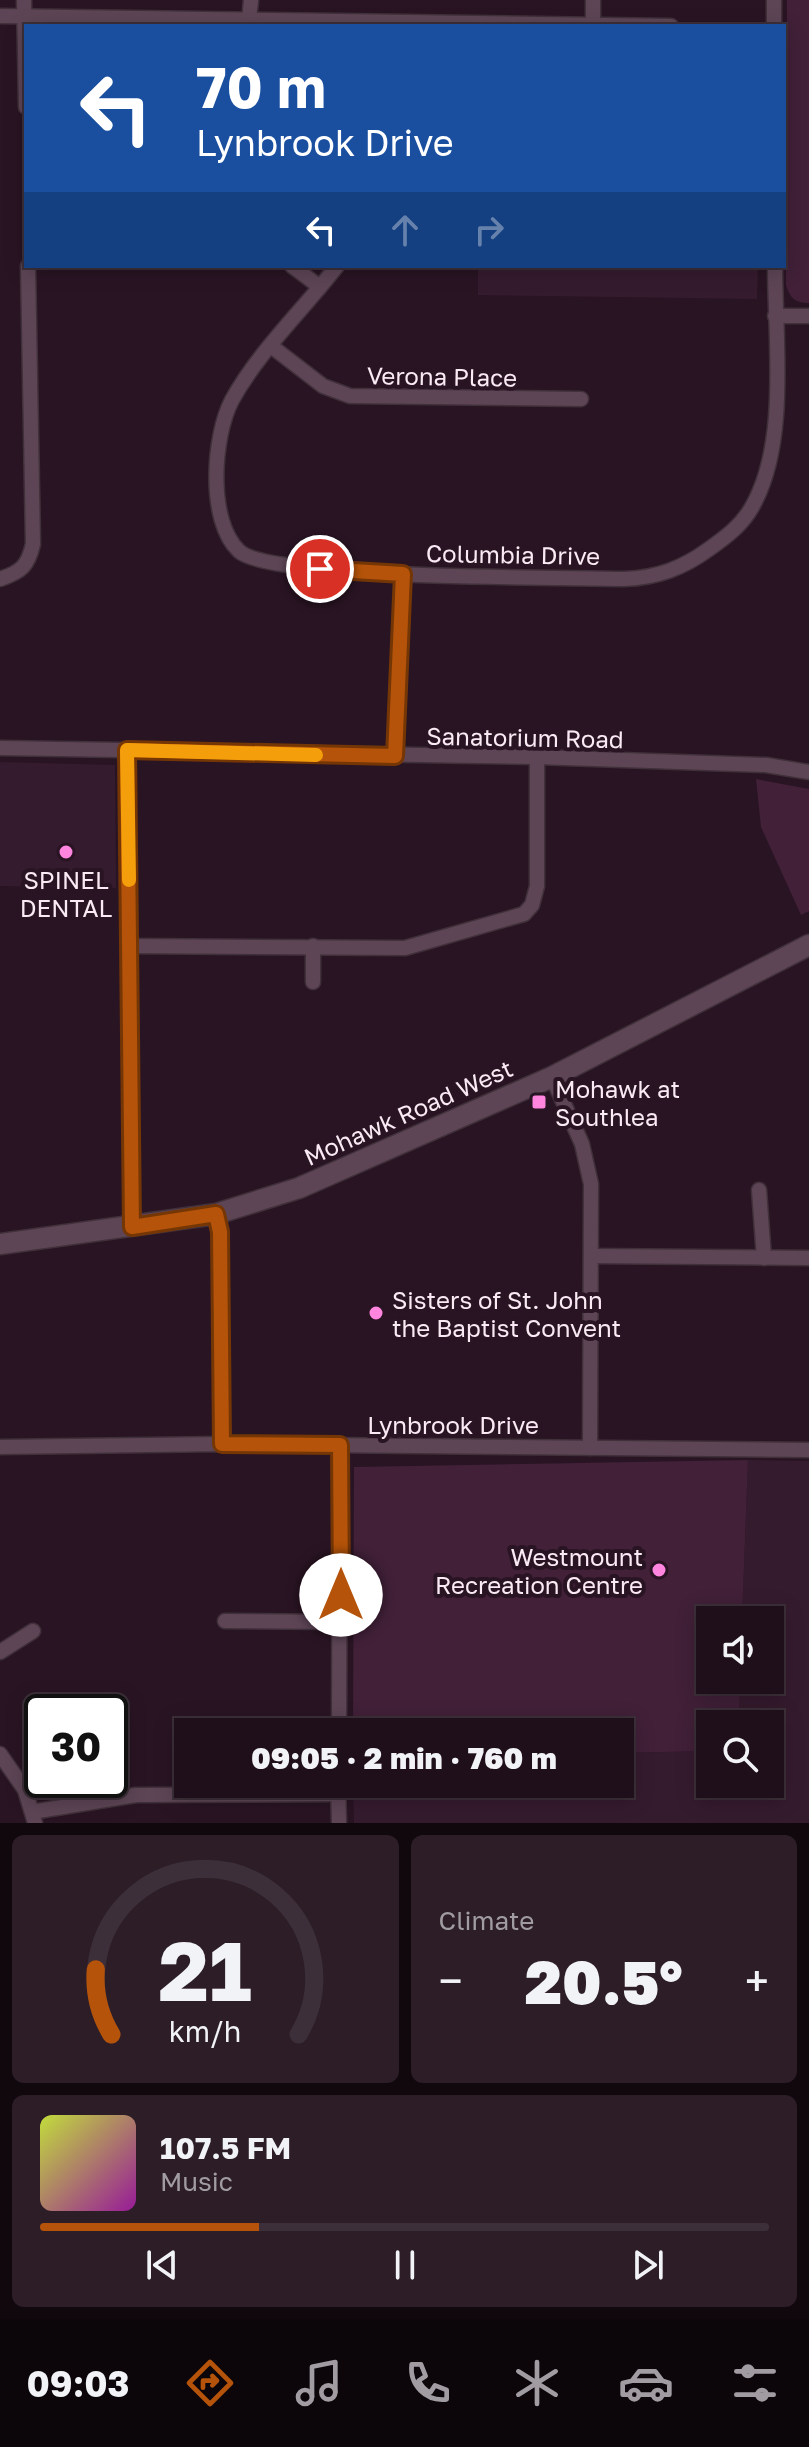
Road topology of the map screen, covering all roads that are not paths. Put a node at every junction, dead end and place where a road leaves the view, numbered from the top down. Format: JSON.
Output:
{"nodes":[{"id":1,"x":24,"y":0,"type":"edge"},
{"id":2,"x":251,"y":0,"type":"edge"},
{"id":3,"x":593,"y":0,"type":"edge"},
{"id":4,"x":774,"y":0,"type":"edge"},
{"id":5,"x":0,"y":16,"type":"edge"},
{"id":6,"x":25,"y":16,"type":"junction"},
{"id":7,"x":249,"y":20,"type":"junction"},
{"id":8,"x":25,"y":24,"type":"edge"},
{"id":9,"x":358,"y":24,"type":"edge"},
{"id":10,"x":593,"y":24,"type":"edge"},
{"id":11,"x":774,"y":24,"type":"edge"},
{"id":12,"x":28,"y":268,"type":"edge"},
{"id":13,"x":295,"y":268,"type":"edge"},
{"id":14,"x":335,"y":268,"type":"edge"},
{"id":15,"x":775,"y":268,"type":"edge"},
{"id":16,"x":320,"y":287,"type":"junction"},
{"id":17,"x":775,"y":316,"type":"junction"},
{"id":18,"x":809,"y":316,"type":"edge"},
{"id":19,"x":271,"y":346,"type":"junction"},
{"id":20,"x":581,"y":399,"type":"dead end"},
{"id":21,"x":403,"y":574,"type":"junction"},
{"id":22,"x":0,"y":579,"type":"edge"},
{"id":23,"x":0,"y":748,"type":"edge"},
{"id":24,"x":127,"y":750,"type":"junction"},
{"id":25,"x":395,"y":756,"type":"junction"},
{"id":26,"x":537,"y":757,"type":"junction"},
{"id":27,"x":809,"y":772,"type":"edge"},
{"id":28,"x":809,"y":945,"type":"edge"},
{"id":29,"x":129,"y":946,"type":"junction"},
{"id":30,"x":313,"y":946,"type":"junction"},
{"id":31,"x":313,"y":982,"type":"dead end"},
{"id":32,"x":552,"y":1077,"type":"junction"},
{"id":33,"x":759,"y":1190,"type":"dead end"},
{"id":34,"x":216,"y":1214,"type":"junction"},
{"id":35,"x":132,"y":1227,"type":"junction"},
{"id":36,"x":0,"y":1244,"type":"edge"},
{"id":37,"x":591,"y":1256,"type":"junction"},
{"id":38,"x":764,"y":1258,"type":"junction"},
{"id":39,"x":809,"y":1258,"type":"edge"},
{"id":40,"x":222,"y":1444,"type":"junction"},
{"id":41,"x":340,"y":1445,"type":"junction"},
{"id":42,"x":0,"y":1447,"type":"edge"},
{"id":43,"x":590,"y":1448,"type":"junction"},
{"id":44,"x":809,"y":1450,"type":"edge"},
{"id":45,"x":225,"y":1621,"type":"dead end"},
{"id":46,"x":341,"y":1622,"type":"junction"},
{"id":47,"x":33,"y":1631,"type":"dead end"},
{"id":48,"x":0,"y":1652,"type":"edge"},
{"id":49,"x":339,"y":1718,"type":"edge"},
{"id":50,"x":0,"y":1754,"type":"edge"},
{"id":51,"x":174,"y":1794,"type":"edge"},
{"id":52,"x":338,"y":1798,"type":"edge"},
{"id":53,"x":34,"y":1818,"type":"edge"},
{"id":54,"x":339,"y":1823,"type":"edge"}],
"edges":[{"from":1,"to":6,"type":"street"},
{"from":2,"to":7,"type":"street"},
{"from":3,"to":10,"type":"street"},
{"from":4,"to":11,"type":"street"},
{"from":5,"to":6,"type":"street"},
{"from":6,"to":7,"type":"street"},
{"from":6,"to":8,"type":"street"},
{"from":7,"to":9,"type":"street"},
{"from":12,"to":22,"type":"street"},
{"from":13,"to":16,"type":"street"},
{"from":14,"to":16,"type":"street","name":"Columbia Drive"},
{"from":15,"to":17,"type":"street","name":"Columbia Drive"},
{"from":16,"to":19,"type":"street","name":"Columbia Drive"},
{"from":17,"to":18,"type":"street"},
{"from":17,"to":21,"type":"street","name":"Columbia Drive"},
{"from":19,"to":20,"type":"street","name":"Verona Place"},
{"from":19,"to":21,"type":"street","name":"Columbia Drive"},
{"from":21,"to":25,"type":"street"},
{"from":23,"to":24,"type":"street","name":"Sanatorium Road"},
{"from":24,"to":25,"type":"street","name":"Sanatorium Road"},
{"from":24,"to":29,"type":"street"},
{"from":25,"to":26,"type":"street","name":"Sanatorium Road"},
{"from":26,"to":27,"type":"street","name":"Sanatorium Road"},
{"from":26,"to":30,"type":"street"},
{"from":28,"to":32,"type":"main road","name":"Mohawk Road West"},
{"from":29,"to":30,"type":"street"},
{"from":29,"to":35,"type":"street"},
{"from":30,"to":31,"type":"street"},
{"from":32,"to":34,"type":"main road","name":"Mohawk Road West"},
{"from":32,"to":37,"type":"street"},
{"from":33,"to":38,"type":"street"},
{"from":34,"to":35,"type":"main road","name":"Mohawk Road West"},
{"from":34,"to":40,"type":"street"},
{"from":35,"to":36,"type":"main road","name":"Mohawk Road West"},
{"from":37,"to":38,"type":"street"},
{"from":37,"to":43,"type":"street"},
{"from":38,"to":39,"type":"street"},
{"from":40,"to":41,"type":"street","name":"Lynbrook Drive"},
{"from":40,"to":42,"type":"street","name":"Lynbrook Drive"},
{"from":41,"to":43,"type":"street","name":"Lynbrook Drive"},
{"from":41,"to":46,"type":"street"},
{"from":43,"to":44,"type":"street","name":"Lynbrook Drive"},
{"from":45,"to":46,"type":"street"},
{"from":46,"to":49,"type":"street"},
{"from":47,"to":48,"type":"street"},
{"from":50,"to":53,"type":"street"},
{"from":51,"to":53,"type":"street"},
{"from":52,"to":54,"type":"street"}]}
